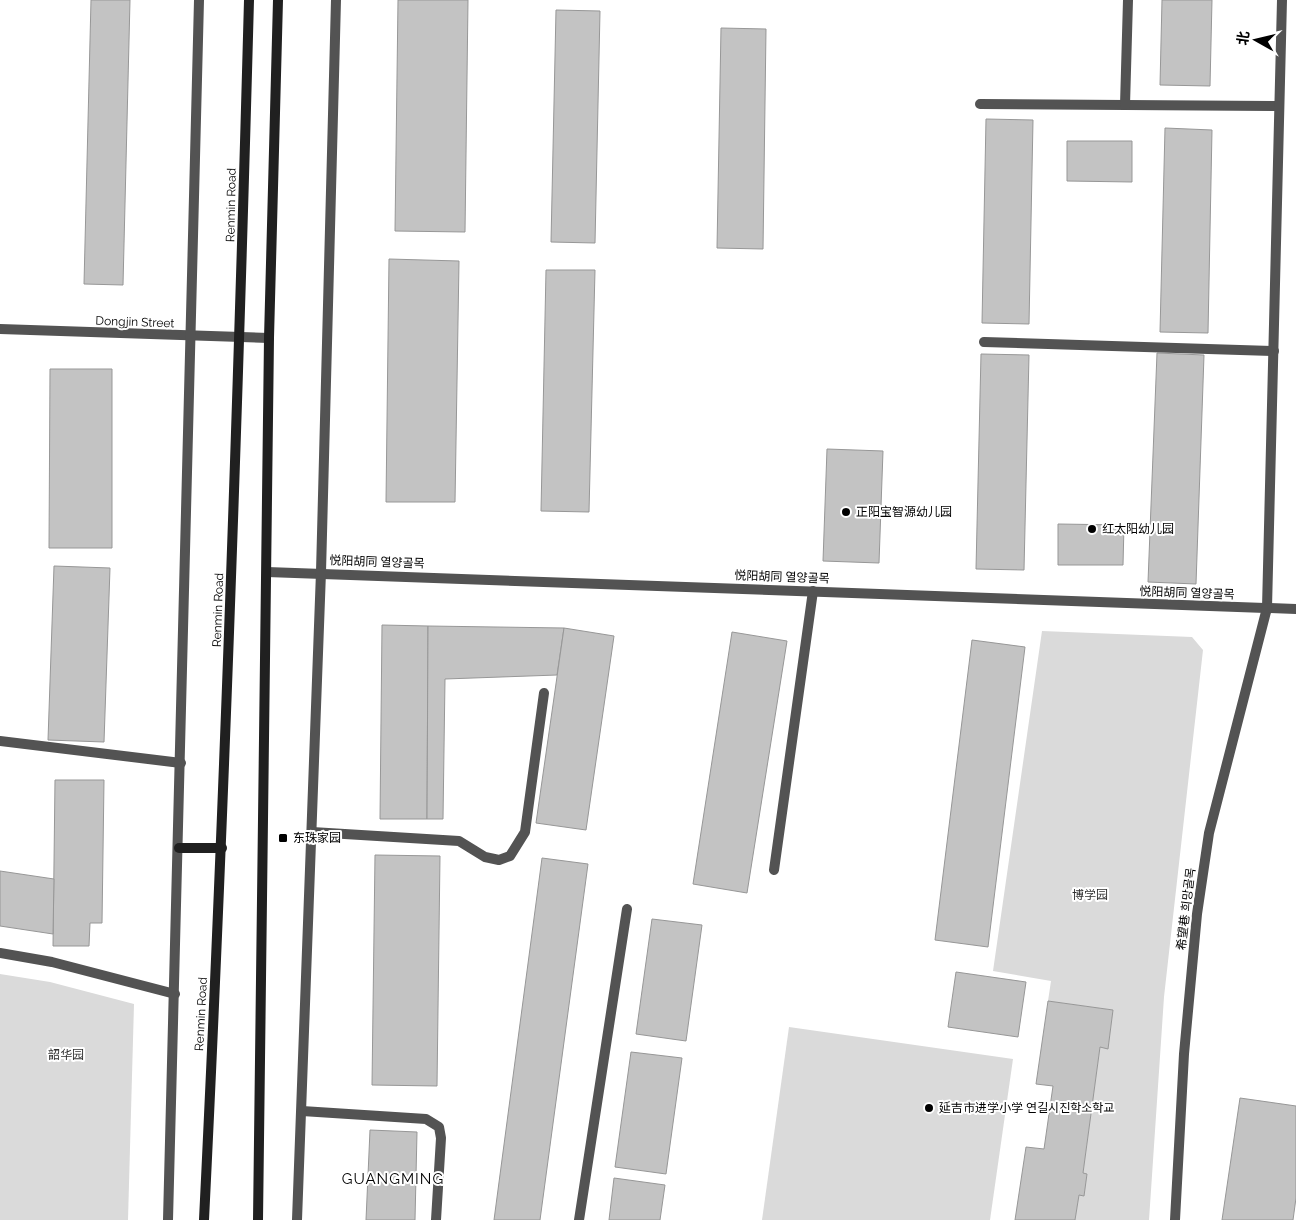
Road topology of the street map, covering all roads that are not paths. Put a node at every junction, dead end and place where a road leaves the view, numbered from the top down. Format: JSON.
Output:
{"nodes":[{"id":1,"x":199,"y":0,"type":"edge"},
{"id":2,"x":248,"y":0,"type":"edge"},
{"id":3,"x":278,"y":0,"type":"edge"},
{"id":4,"x":336,"y":0,"type":"edge"},
{"id":5,"x":1128,"y":0,"type":"edge"},
{"id":6,"x":1282,"y":0,"type":"edge"},
{"id":7,"x":980,"y":104,"type":"dead end"},
{"id":8,"x":1126,"y":105,"type":"junction"},
{"id":9,"x":1279,"y":106,"type":"junction"},
{"id":10,"x":0,"y":329,"type":"edge"},
{"id":11,"x":191,"y":337,"type":"junction"},
{"id":12,"x":240,"y":338,"type":"junction"},
{"id":13,"x":269,"y":338,"type":"junction"},
{"id":14,"x":984,"y":342,"type":"dead end"},
{"id":15,"x":1274,"y":351,"type":"junction"},
{"id":16,"x":267,"y":572,"type":"junction"},
{"id":17,"x":321,"y":572,"type":"junction"},
{"id":18,"x":814,"y":591,"type":"junction"},
{"id":19,"x":1267,"y":608,"type":"junction"},
{"id":20,"x":1296,"y":609,"type":"edge"},
{"id":21,"x":544,"y":693,"type":"dead end"},
{"id":22,"x":0,"y":742,"type":"edge"},
{"id":23,"x":181,"y":763,"type":"junction"},
{"id":24,"x":312,"y":832,"type":"junction"},
{"id":25,"x":179,"y":848,"type":"junction"},
{"id":26,"x":222,"y":848,"type":"junction"},
{"id":27,"x":774,"y":870,"type":"dead end"},
{"id":28,"x":627,"y":909,"type":"dead end"},
{"id":29,"x":0,"y":953,"type":"edge"},
{"id":30,"x":175,"y":994,"type":"junction"},
{"id":31,"x":302,"y":1111,"type":"junction"},
{"id":32,"x":168,"y":1220,"type":"edge"},
{"id":33,"x":204,"y":1220,"type":"edge"},
{"id":34,"x":258,"y":1220,"type":"edge"},
{"id":35,"x":298,"y":1220,"type":"edge"},
{"id":36,"x":436,"y":1220,"type":"edge"},
{"id":37,"x":579,"y":1220,"type":"edge"},
{"id":38,"x":1175,"y":1220,"type":"edge"}],
"edges":[{"from":1,"to":11,"type":"street"},
{"from":2,"to":12,"type":"main road","name":"Renmin Road"},
{"from":3,"to":13,"type":"main road"},
{"from":4,"to":17,"type":"street"},
{"from":5,"to":8,"type":"street"},
{"from":6,"to":9,"type":"street","name":"希望巷 희망골목"},
{"from":7,"to":8,"type":"street"},
{"from":8,"to":9,"type":"street"},
{"from":9,"to":15,"type":"street","name":"希望巷 희망골목"},
{"from":10,"to":11,"type":"street","name":"Dongjin Street"},
{"from":11,"to":12,"type":"street","name":"Dongjin Street"},
{"from":11,"to":23,"type":"street"},
{"from":12,"to":13,"type":"street","name":"Dongjin Street"},
{"from":12,"to":26,"type":"main road","name":"Renmin Road"},
{"from":13,"to":16,"type":"main road"},
{"from":14,"to":15,"type":"street"},
{"from":15,"to":19,"type":"street","name":"希望巷 희망골목"},
{"from":16,"to":17,"type":"street","name":"悦阳胡同 열양골목"},
{"from":16,"to":34,"type":"main road"},
{"from":17,"to":18,"type":"street","name":"悦阳胡同 열양골목"},
{"from":17,"to":24,"type":"street"},
{"from":18,"to":19,"type":"street","name":"悦阳胡同 열양골목"},
{"from":18,"to":27,"type":"street"},
{"from":19,"to":20,"type":"street","name":"悦阳胡同 열양골목"},
{"from":19,"to":38,"type":"street","name":"希望巷 희망골목"},
{"from":21,"to":24,"type":"street"},
{"from":22,"to":23,"type":"street"},
{"from":23,"to":25,"type":"street"},
{"from":24,"to":31,"type":"street"},
{"from":25,"to":26,"type":"main road"},
{"from":25,"to":30,"type":"street"},
{"from":26,"to":33,"type":"main road","name":"Renmin Road"},
{"from":28,"to":37,"type":"street"},
{"from":29,"to":30,"type":"street"},
{"from":30,"to":32,"type":"street"},
{"from":31,"to":35,"type":"street"},
{"from":31,"to":36,"type":"street"}]}
